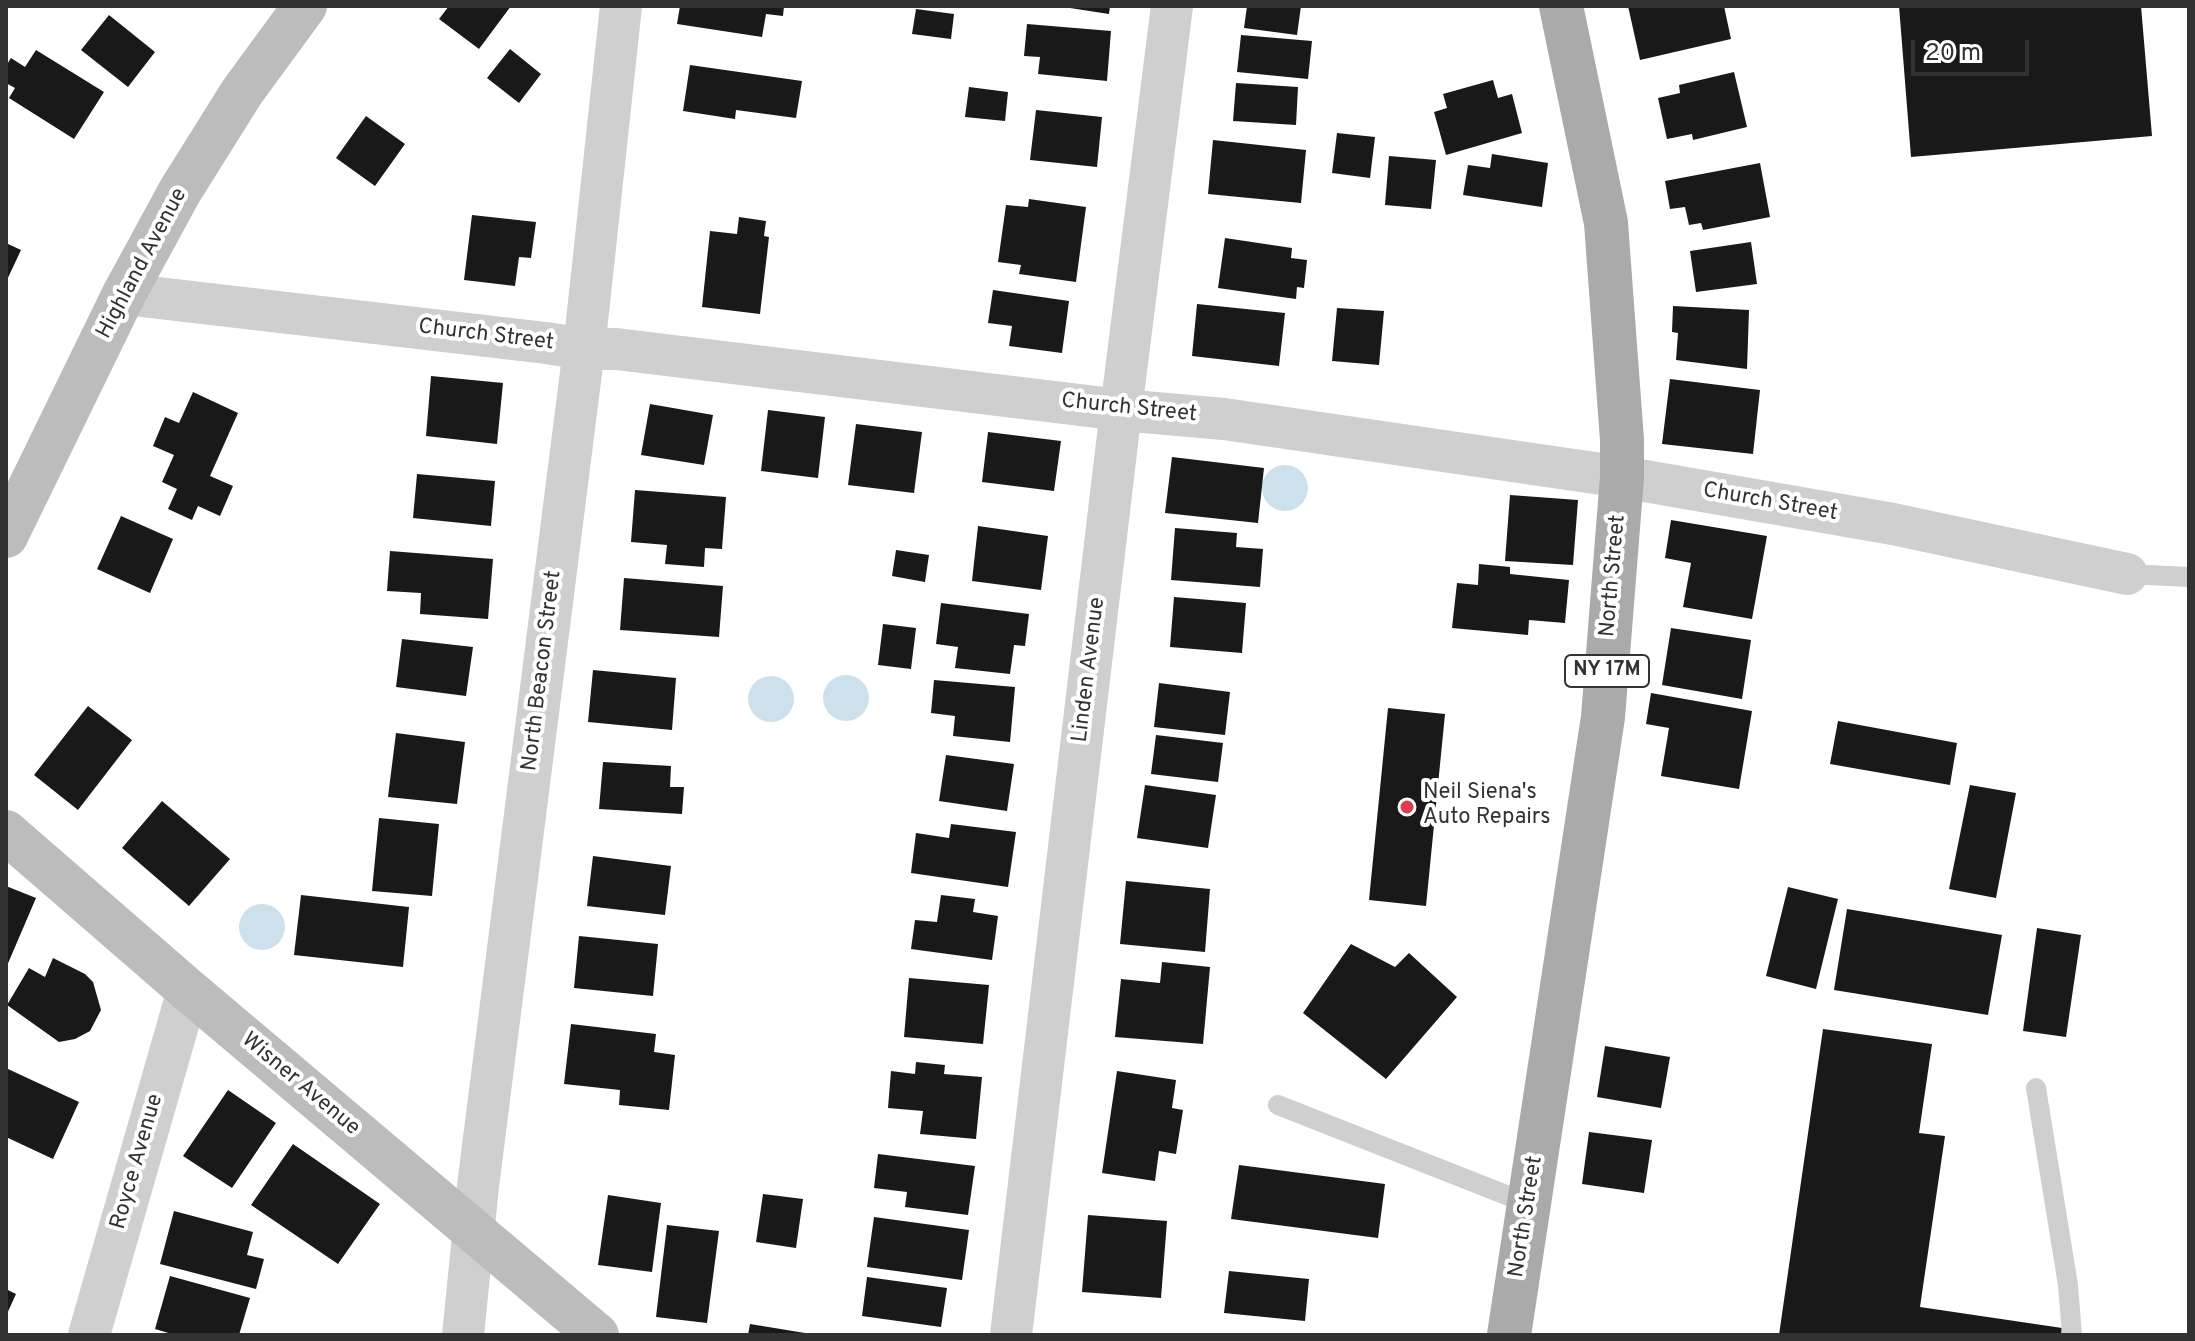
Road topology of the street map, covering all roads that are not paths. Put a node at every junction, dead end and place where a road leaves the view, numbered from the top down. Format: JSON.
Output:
{"nodes":[{"id":1,"x":305,"y":6,"type":"edge"},
{"id":2,"x":621,"y":6,"type":"edge"},
{"id":3,"x":1172,"y":6,"type":"edge"},
{"id":4,"x":1561,"y":6,"type":"edge"},
{"id":5,"x":124,"y":294,"type":"junction"},
{"id":6,"x":584,"y":349,"type":"junction"},
{"id":7,"x":1121,"y":410,"type":"junction"},
{"id":8,"x":1622,"y":477,"type":"junction"},
{"id":9,"x":6,"y":536,"type":"edge"},
{"id":10,"x":2127,"y":574,"type":"joint"},
{"id":11,"x":2189,"y":577,"type":"edge"},
{"id":12,"x":6,"y":832,"type":"edge"},
{"id":13,"x":188,"y":990,"type":"junction"},
{"id":14,"x":2036,"y":1088,"type":"dead end"},
{"id":15,"x":1278,"y":1105,"type":"dead end"},
{"id":16,"x":1529,"y":1204,"type":"junction"},
{"id":17,"x":475,"y":1232,"type":"junction"},
{"id":18,"x":89,"y":1335,"type":"edge"},
{"id":19,"x":463,"y":1335,"type":"edge"},
{"id":20,"x":597,"y":1335,"type":"edge"},
{"id":21,"x":1011,"y":1335,"type":"edge"},
{"id":22,"x":1509,"y":1335,"type":"edge"},
{"id":23,"x":2072,"y":1335,"type":"edge"}],
"edges":[{"from":1,"to":5,"type":"street","name":"Highland Avenue"},
{"from":2,"to":6,"type":"street","name":"North Beacon Street"},
{"from":3,"to":7,"type":"street","name":"Linden Avenue"},
{"from":4,"to":8,"type":"main road","name":"North Street","number":"NY 17M"},
{"from":5,"to":6,"type":"street","name":"Church Street"},
{"from":5,"to":9,"type":"street","name":"Highland Avenue"},
{"from":6,"to":7,"type":"street","name":"Church Street"},
{"from":6,"to":17,"type":"street","name":"North Beacon Street"},
{"from":7,"to":8,"type":"street","name":"Church Street"},
{"from":7,"to":21,"type":"street","name":"Linden Avenue"},
{"from":8,"to":10,"type":"street","name":"Church Street"},
{"from":8,"to":16,"type":"main road","name":"North Street","number":"NY 17M"},
{"from":10,"to":11,"type":"lane"},
{"from":12,"to":13,"type":"street","name":"Wisner Avenue"},
{"from":13,"to":17,"type":"street","name":"Wisner Avenue"},
{"from":13,"to":18,"type":"street","name":"Royce Avenue"},
{"from":14,"to":23,"type":"lane"},
{"from":15,"to":16,"type":"lane"},
{"from":16,"to":22,"type":"main road","name":"North Street","number":"NY 17M"},
{"from":17,"to":19,"type":"street","name":"North Beacon Street"},
{"from":17,"to":20,"type":"street","name":"Wisner Avenue"}]}
